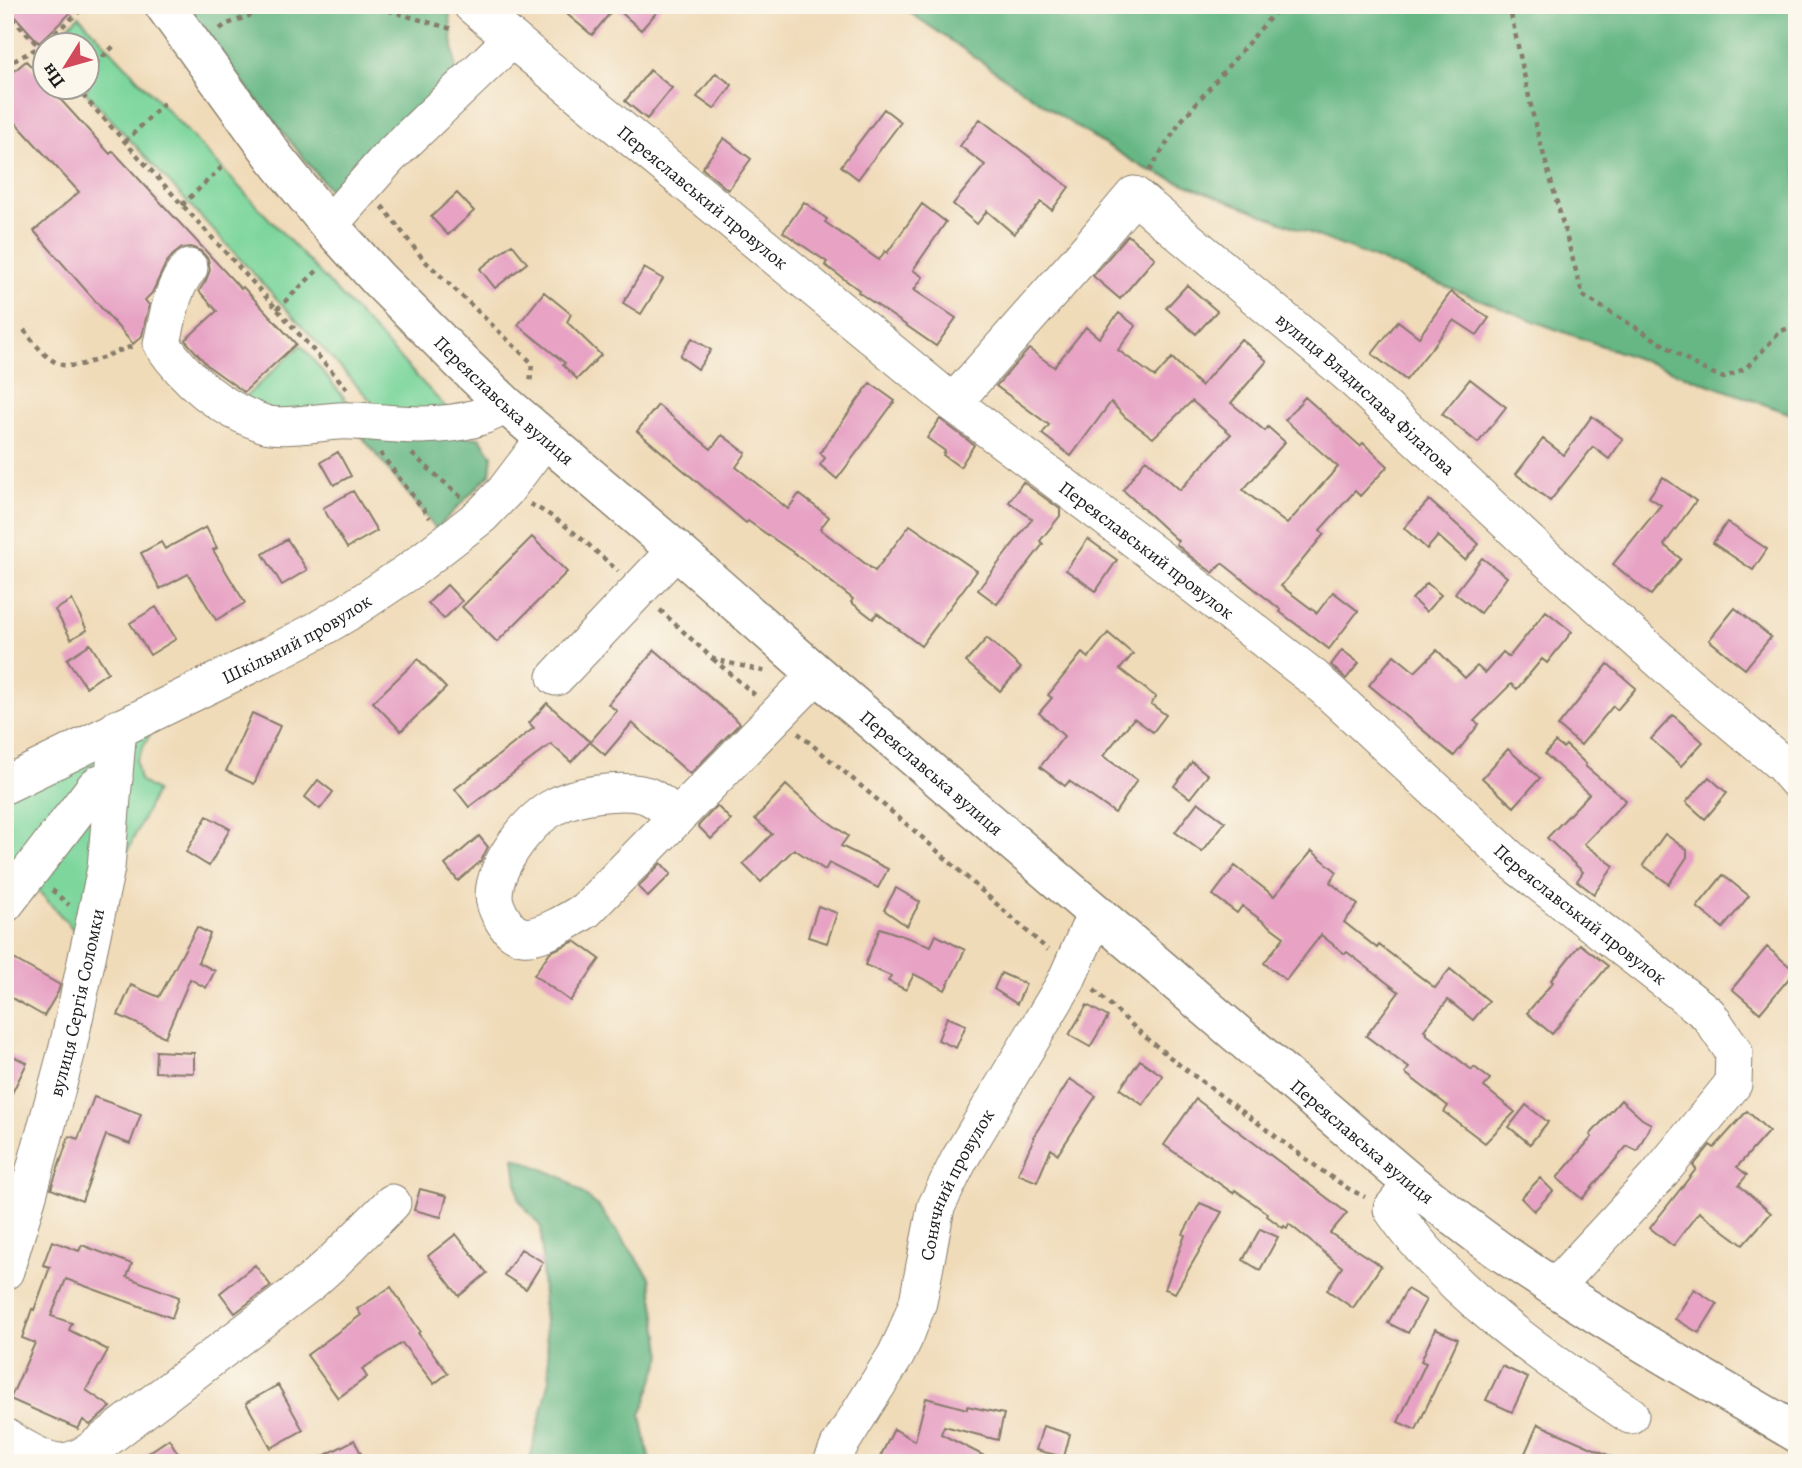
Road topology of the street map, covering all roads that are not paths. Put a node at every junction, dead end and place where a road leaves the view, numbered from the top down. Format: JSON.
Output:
{"nodes":[{"id":1,"x":164,"y":5,"type":"edge"},
{"id":2,"x":464,"y":18,"type":"edge"},
{"id":3,"x":512,"y":38,"type":"junction"},
{"id":4,"x":329,"y":225,"type":"junction"},
{"id":5,"x":189,"y":268,"type":"dead end"},
{"id":6,"x":953,"y":403,"type":"junction"},
{"id":7,"x":506,"y":405,"type":"junction"},
{"id":8,"x":545,"y":439,"type":"junction"},
{"id":9,"x":676,"y":550,"type":"junction"},
{"id":10,"x":817,"y":674,"type":"junction"},
{"id":11,"x":556,"y":677,"type":"dead end"},
{"id":12,"x":118,"y":728,"type":"junction"},
{"id":13,"x":114,"y":779,"type":"junction"},
{"id":14,"x":1797,"y":781,"type":"edge"},
{"id":15,"x":5,"y":785,"type":"edge"},
{"id":16,"x":676,"y":816,"type":"junction"},
{"id":17,"x":5,"y":904,"type":"edge"},
{"id":18,"x":1096,"y":913,"type":"junction"},
{"id":19,"x":1402,"y":1197,"type":"junction"},
{"id":20,"x":392,"y":1203,"type":"dead end"},
{"id":21,"x":5,"y":1271,"type":"edge"},
{"id":22,"x":1555,"y":1287,"type":"junction"},
{"id":23,"x":1630,"y":1415,"type":"dead end"},
{"id":24,"x":1797,"y":1433,"type":"edge"},
{"id":25,"x":5,"y":1437,"type":"edge"},
{"id":26,"x":832,"y":1463,"type":"edge"}],
"edges":[{"from":1,"to":4,"type":"main road","name":"Переяславська вулиця"},
{"from":2,"to":3,"type":"street","name":"Переяславський провулок"},
{"from":3,"to":4,"type":"street"},
{"from":3,"to":6,"type":"street","name":"Переяславський провулок"},
{"from":4,"to":7,"type":"main road","name":"Переяславська вулиця"},
{"from":5,"to":7,"type":"street"},
{"from":6,"to":14,"type":"street","name":"вулиця Владислава Філатова"},
{"from":6,"to":22,"type":"street","name":"Переяславський провулок"},
{"from":7,"to":8,"type":"main road","name":"Переяславська вулиця"},
{"from":8,"to":9,"type":"main road","name":"Переяславська вулиця"},
{"from":8,"to":12,"type":"street","name":"Шкільний провулок"},
{"from":9,"to":10,"type":"main road","name":"Переяславська вулиця"},
{"from":9,"to":11,"type":"street"},
{"from":10,"to":16,"type":"street"},
{"from":10,"to":18,"type":"main road","name":"Переяславська вулиця"},
{"from":12,"to":13,"type":"street","name":"вулиця Сергія Соломки"},
{"from":12,"to":15,"type":"street","name":"Шкільний провулок"},
{"from":13,"to":17,"type":"street"},
{"from":13,"to":21,"type":"street","name":"вулиця Сергія Соломки"},
{"from":16,"to":16,"type":"street"},
{"from":18,"to":19,"type":"main road","name":"Переяславська вулиця"},
{"from":18,"to":26,"type":"street","name":"Сонячний провулок"},
{"from":19,"to":22,"type":"main road","name":"Переяславська вулиця"},
{"from":19,"to":23,"type":"street"},
{"from":20,"to":25,"type":"street"},
{"from":22,"to":24,"type":"main road","name":"Переяславська вулиця"}]}
